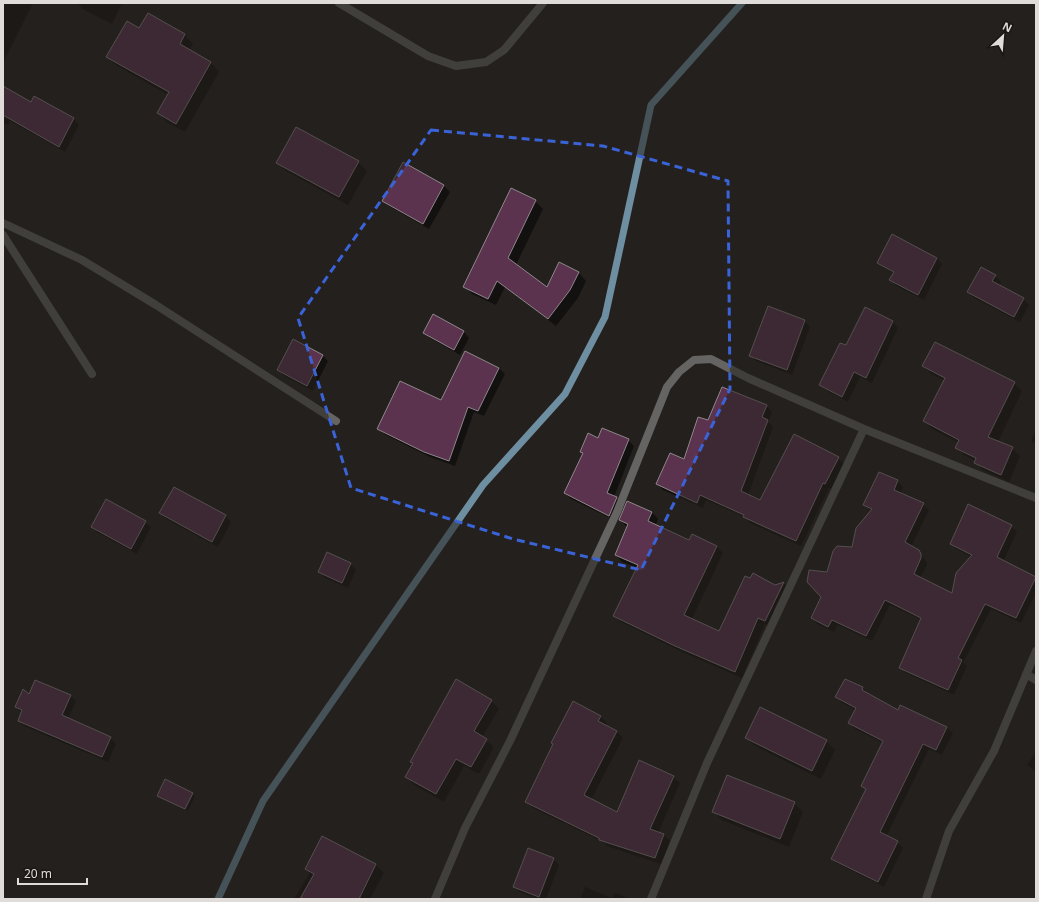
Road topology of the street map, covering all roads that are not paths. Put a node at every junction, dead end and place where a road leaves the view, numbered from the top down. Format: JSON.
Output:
{"nodes":[{"id":1,"x":339,"y":3,"type":"edge"},
{"id":2,"x":543,"y":3,"type":"edge"},
{"id":3,"x":3,"y":223,"type":"edge"},
{"id":4,"x":3,"y":235,"type":"edge"},
{"id":5,"x":92,"y":374,"type":"dead end"},
{"id":6,"x":336,"y":421,"type":"dead end"},
{"id":7,"x":864,"y":429,"type":"junction"},
{"id":8,"x":1036,"y":498,"type":"edge"},
{"id":9,"x":1036,"y":651,"type":"edge"},
{"id":10,"x":1026,"y":674,"type":"junction"},
{"id":11,"x":1036,"y":680,"type":"edge"},
{"id":12,"x":435,"y":899,"type":"edge"},
{"id":13,"x":651,"y":899,"type":"edge"},
{"id":14,"x":926,"y":899,"type":"edge"}],
"edges":[{"from":1,"to":2,"type":"street"},
{"from":3,"to":6,"type":"street"},
{"from":4,"to":5,"type":"street"},
{"from":7,"to":8,"type":"street"},
{"from":7,"to":12,"type":"street"},
{"from":7,"to":13,"type":"street"},
{"from":9,"to":10,"type":"street"},
{"from":10,"to":11,"type":"street"},
{"from":10,"to":14,"type":"street"}]}
